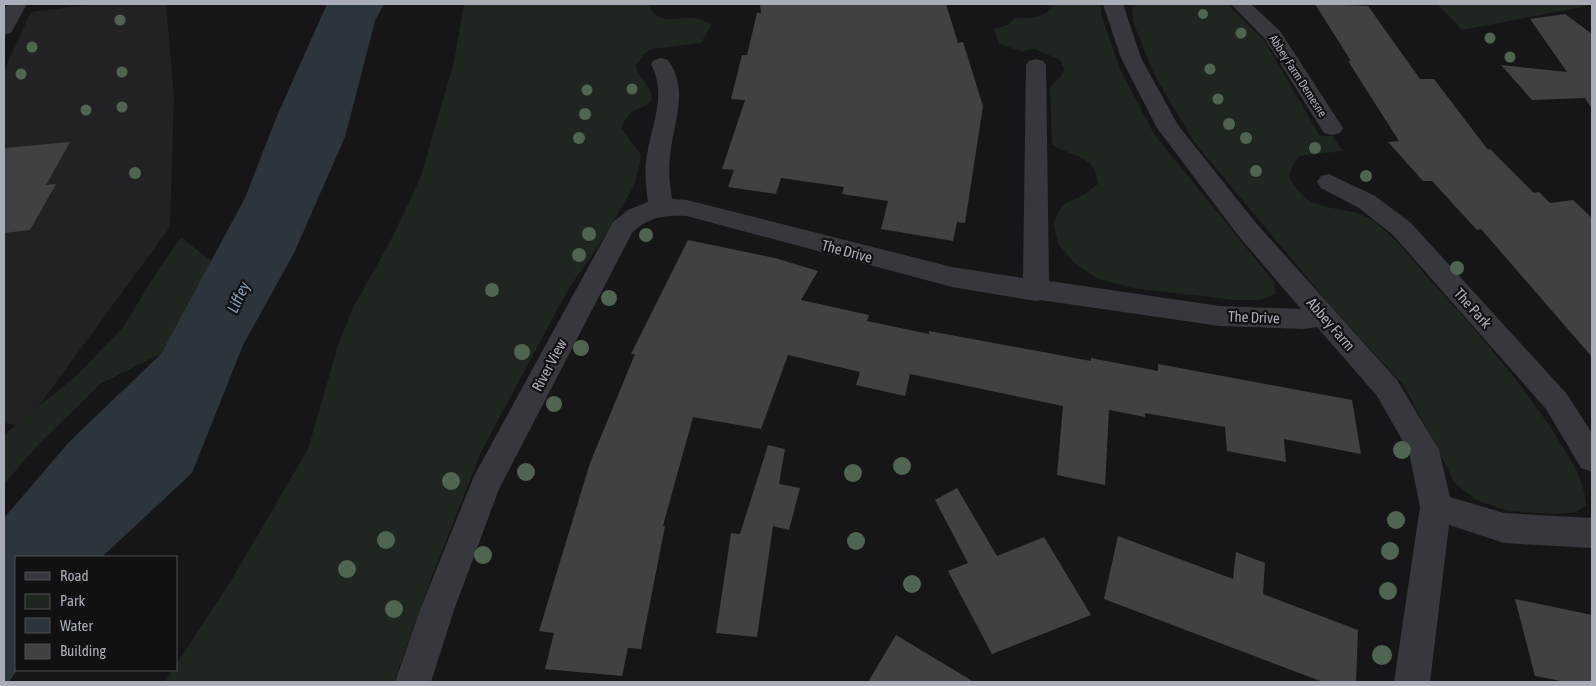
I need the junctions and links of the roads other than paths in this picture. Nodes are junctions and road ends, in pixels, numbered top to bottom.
1 (17, 4) edge
2 (1113, 4) edge
3 (1240, 4) edge
4 (4, 29) edge
5 (661, 64) dead end
6 (1036, 65) dead end
7 (1332, 128) dead end
8 (1329, 182) dead end
9 (660, 206) junction
10 (1036, 290) junction
11 (1324, 316) junction
12 (1592, 459) edge
13 (1436, 506) junction
14 (1592, 533) edge
15 (413, 682) edge
16 (1412, 682) edge

1 - 4 street
2 - 11 street, Abbey Farm
3 - 7 street, Abbey Farm Demesne
5 - 9 street
6 - 10 street
8 - 12 street, The Park
9 - 10 street, The Drive
9 - 15 street, River View
10 - 11 street, The Drive
11 - 13 street, Abbey Farm
13 - 14 street
13 - 16 street, Abbey Farm

